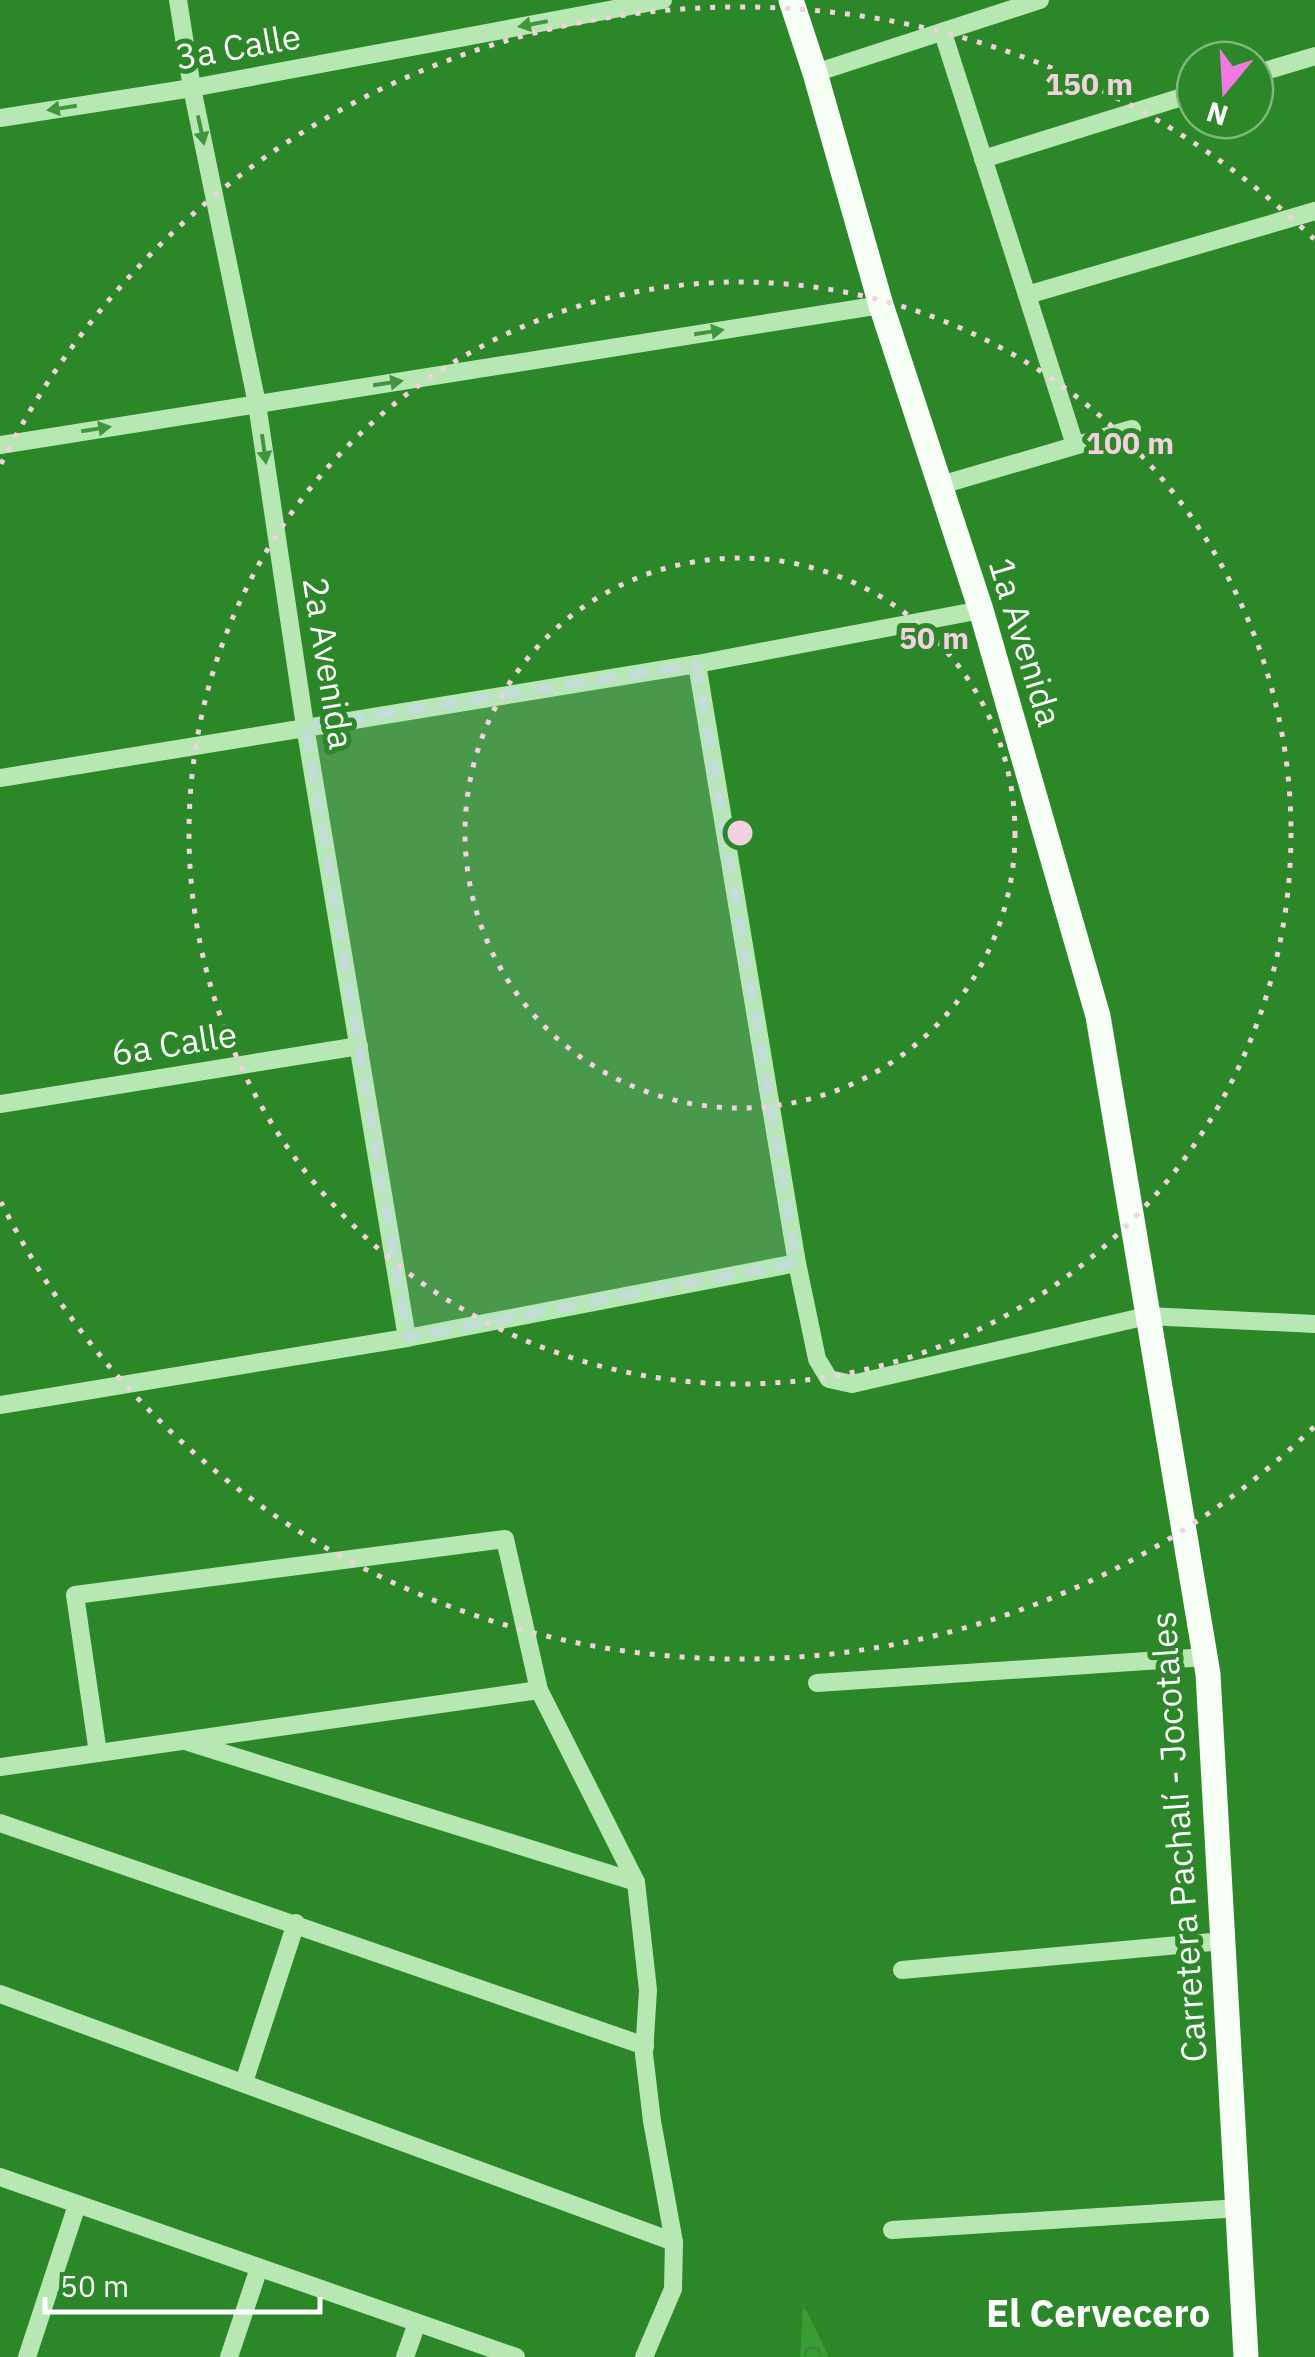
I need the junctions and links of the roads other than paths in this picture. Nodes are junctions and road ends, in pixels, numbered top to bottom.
1 (178, 0) edge
2 (663, 0) edge
3 (791, 0) edge
4 (1040, 0) edge
5 (943, 34) junction
6 (1315, 56) edge
7 (1275, 68) edge
8 (815, 73) junction
9 (192, 88) junction
10 (1175, 99) edge
11 (0, 118) edge
12 (983, 159) junction
13 (1315, 211) edge
14 (1027, 296) junction
15 (881, 305) junction
16 (258, 404) junction
17 (1132, 429) dead end
18 (0, 445) edge
19 (1075, 445) junction
20 (941, 484) junction
21 (981, 610) junction
22 (698, 664) junction
23 (305, 726) junction
24 (0, 778) edge
25 (359, 1046) junction
26 (0, 1104) edge
27 (797, 1262) junction
28 (1147, 1316) junction
29 (1315, 1324) edge
30 (407, 1338) junction
31 (0, 1404) edge
32 (1206, 1657) junction
33 (817, 1683) dead end
34 (539, 1690) junction
35 (179, 1739) junction
36 (98, 1753) junction
37 (0, 1766) edge
38 (0, 1823) edge
39 (636, 1882) junction
40 (296, 1923) junction
41 (1223, 1941) junction
42 (902, 1970) dead end
43 (0, 1994) edge
44 (644, 2046) junction
45 (244, 2082) junction
46 (0, 2177) edge
47 (77, 2204) junction
48 (1240, 2208) junction
49 (892, 2230) dead end
50 (674, 2242) junction
51 (259, 2268) junction
52 (417, 2323) junction
53 (27, 2357) edge
54 (229, 2357) edge
55 (405, 2357) edge
56 (516, 2357) edge
57 (644, 2357) edge
58 (1246, 2357) edge

1 - 9 street, 2a Avenida
2 -> 9 street, 3a Calle
3 - 8 main road, 1a Avenida
4 - 5 street
5 - 8 street
5 - 12 street
6 - 7 street
8 - 15 main road, 1a Avenida
9 -> 11 street, 3a Calle
9 -> 16 street, 2a Avenida
10 - 12 street
12 - 14 street
13 - 14 street
14 - 19 street
16 -> 15 street
15 - 20 main road, 1a Avenida
18 -> 16 street
16 -> 23 street, 2a Avenida
17 - 19 street
19 - 20 street
20 - 21 main road, 1a Avenida
21 - 22 street
21 - 28 main road, 1a Avenida
22 - 23 street
22 - 27 street
23 - 24 street
23 - 25 street, 2a Avenida
25 - 26 street, 6a Calle
25 - 30 street, 2a Avenida
27 - 28 street
27 - 30 street
28 - 29 street
28 - 32 main road, Carretera Pachalí - Jocotales
30 - 31 street
32 - 33 street
32 - 41 main road, Carretera Pachalí - Jocotales
34 - 35 street
34 - 36 street
34 - 39 street
35 - 36 street
35 - 39 street
36 - 37 street
38 - 40 street
39 - 44 street
40 - 44 street
40 - 45 street
41 - 42 street
41 - 48 main road, Carretera Pachalí - Jocotales
43 - 45 street
44 - 50 street
45 - 50 street
46 - 47 street
47 - 51 street
47 - 53 street
48 - 49 street
48 - 58 main road, Carretera Pachalí - Jocotales
50 - 57 street
51 - 52 street
51 - 54 street
52 - 55 street
52 - 56 street

